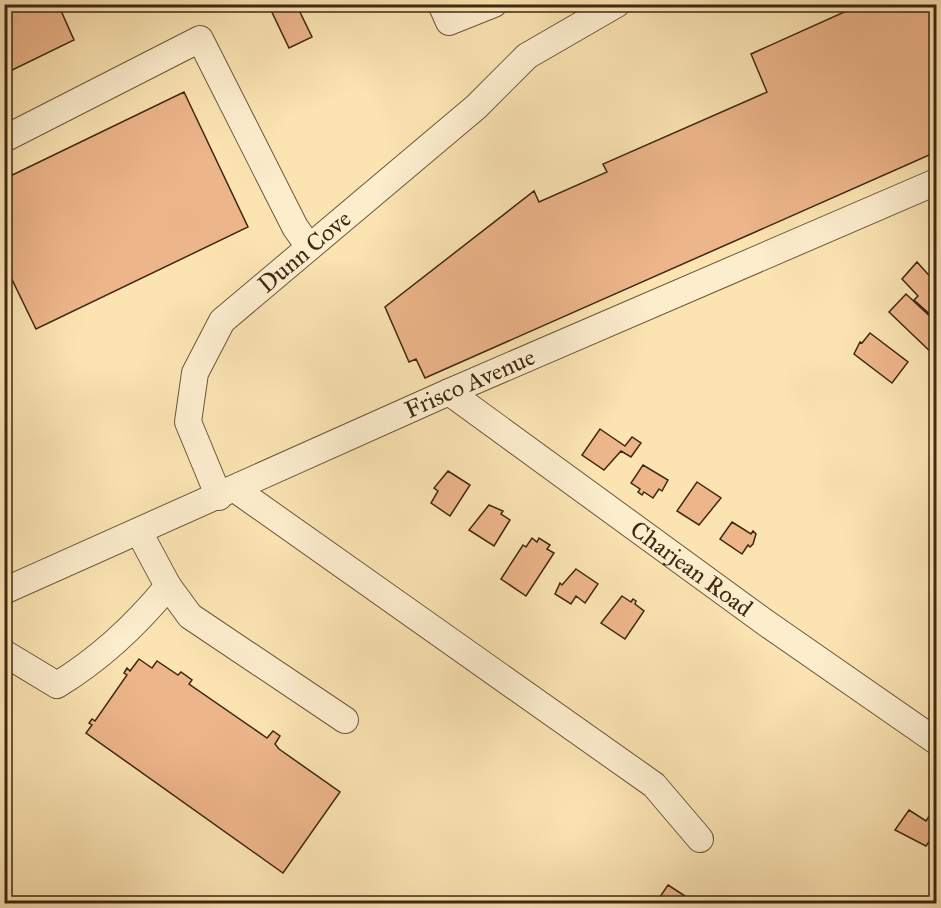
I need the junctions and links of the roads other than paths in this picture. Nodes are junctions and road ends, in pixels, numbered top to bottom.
1 (494, 4) edge
2 (617, 4) edge
3 (445, 13) edge
4 (4, 139) edge
5 (936, 182) edge
6 (309, 247) junction
7 (449, 392) junction
8 (227, 493) junction
9 (140, 532) junction
10 (168, 586) junction
11 (4, 591) edge
12 (4, 653) edge
13 (345, 720) dead end
14 (936, 741) edge
15 (700, 839) dead end

1 - 3 street
2 - 6 street, Dunn Cove
4 - 6 street
5 - 7 street, Frisco Avenue
6 - 8 street, Dunn Cove
7 - 8 street, Frisco Avenue
7 - 14 street, Charjean Road
8 - 9 street, Frisco Avenue
8 - 15 street
9 - 10 street
9 - 11 street, Frisco Avenue
10 - 12 street
10 - 13 street

